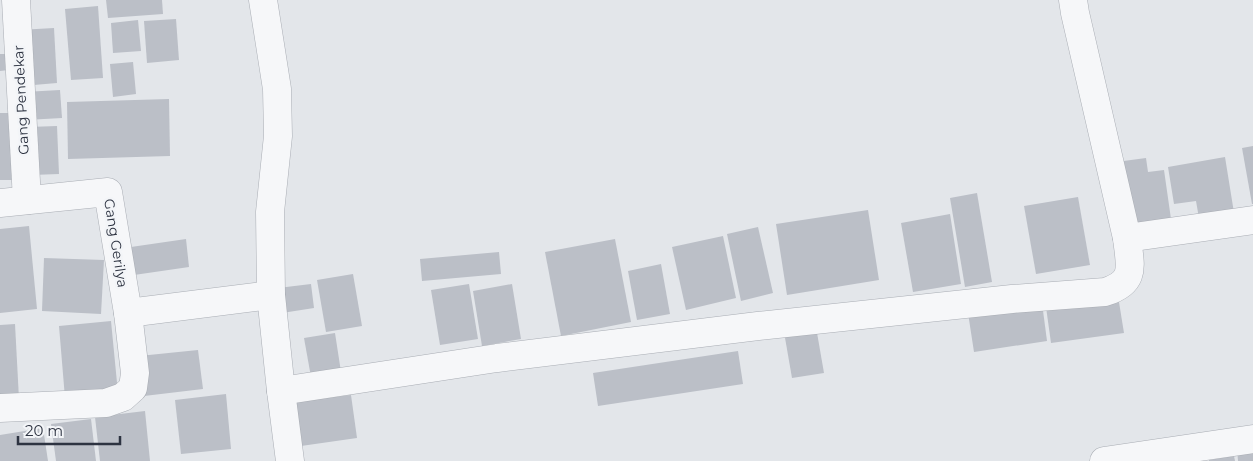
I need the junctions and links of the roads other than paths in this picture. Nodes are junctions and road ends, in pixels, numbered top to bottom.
1 (16, 0) edge
2 (263, 0) edge
3 (1073, 0) edge
4 (27, 200) junction
5 (0, 204) edge
6 (1253, 220) edge
7 (1127, 238) junction
8 (271, 295) junction
9 (128, 313) junction
10 (280, 391) junction
11 (0, 408) edge
12 (1253, 439) edge
13 (290, 461) edge
14 (1104, 461) edge

1 - 4 street, Gang Pendekar
2 - 8 street
3 - 7 street
4 - 5 street, Gang Gerilya
4 - 9 street, Gang Gerilya
6 - 7 street
7 - 10 street
8 - 9 street
8 - 10 street
9 - 11 street
10 - 13 street
12 - 14 street

